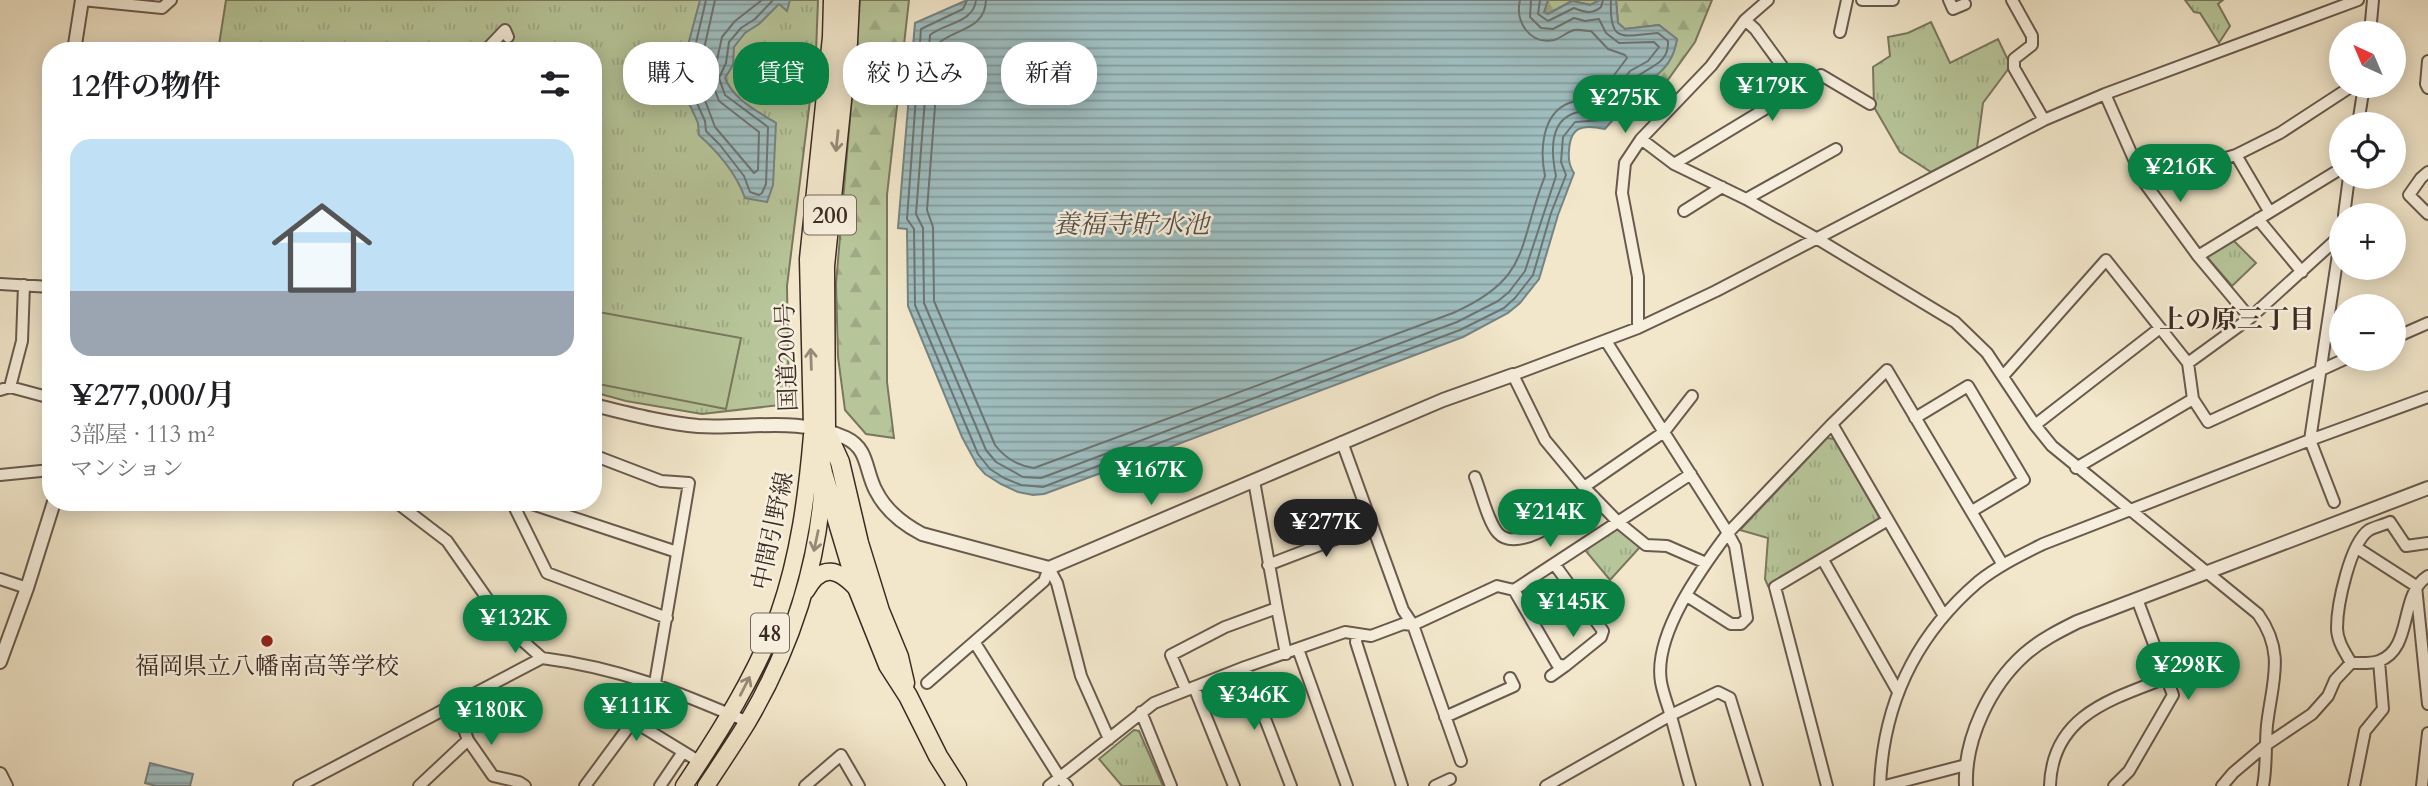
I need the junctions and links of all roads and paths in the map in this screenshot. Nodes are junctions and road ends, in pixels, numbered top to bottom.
1 (82, 0) edge
2 (171, 0) edge
3 (833, 0) edge
4 (850, 0) edge
5 (1768, 0) edge
6 (1847, 0) edge
7 (1862, 0) edge
8 (1893, 0) edge
9 (1949, 0) edge
10 (2012, 0) edge
11 (2358, 0) edge
12 (2373, 0) edge
13 (1965, 4) dead end
14 (1745, 20) junction
15 (2371, 21) edge
16 (1840, 32) dead end
17 (508, 37) dead end
18 (76, 42) edge
19 (494, 42) edge
20 (2428, 61) edge
21 (1798, 88) junction
22 (2428, 88) edge
23 (2105, 93) junction
24 (2334, 98) edge
25 (1870, 104) dead end
26 (2044, 120) junction
27 (1641, 139) junction
28 (1836, 149) dead end
29 (2236, 155) junction
30 (1674, 164) junction
31 (2428, 172) edge
32 (2329, 176) edge
33 (2144, 182) junction
34 (1722, 187) junction
35 (1746, 199) junction
36 (1684, 211) dead end
37 (2269, 211) junction
38 (2428, 214) edge
39 (2258, 219) junction
40 (1816, 239) junction
41 (2329, 244) edge
42 (2198, 256) junction
43 (2302, 272) junction
44 (2334, 280) edge
45 (0, 284) edge
46 (24, 285) junction
47 (42, 286) edge
48 (2250, 318) junction
49 (2428, 323) edge
50 (1638, 328) junction
51 (2160, 328) junction
52 (2406, 333) edge
53 (1606, 341) junction
54 (2188, 363) junction
55 (2329, 366) edge
56 (2320, 370) junction
57 (1513, 375) junction
58 (2004, 375) junction
59 (5, 388) edge
60 (42, 396) edge
61 (1692, 396) dead end
62 (2428, 397) edge
63 (2193, 399) junction
64 (602, 407) edge
65 (1915, 418) junction
66 (1832, 424) junction
67 (2035, 425) junction
68 (819, 429) junction
69 (1664, 432) junction
70 (2310, 440) junction
71 (1342, 442) junction
72 (602, 458) edge
73 (2076, 468) junction
74 (42, 471) edge
75 (823, 474) junction
76 (1691, 474) junction
77 (0, 475) edge
78 (1475, 477) dead end
79 (1254, 481) junction
80 (1584, 487) junction
81 (2428, 488) edge
82 (1594, 497) junction
83 (2334, 502) dead end
84 (2129, 509) junction
85 (51, 511) edge
86 (408, 511) edge
87 (516, 511) edge
88 (553, 511) edge
89 (1972, 511) junction
90 (1888, 520) junction
91 (1619, 523) junction
92 (1372, 525) junction
93 (1728, 533) junction
94 (2428, 543) edge
95 (2357, 548) junction
96 (677, 552) junction
97 (1823, 559) junction
98 (1706, 562) junction
99 (1268, 565) junction
100 (1555, 565) junction
101 (2003, 565) junction
102 (1049, 568) junction
103 (2207, 572) junction
104 (2428, 576) edge
105 (0, 579) edge
106 (2416, 586) junction
107 (27, 588) junction
108 (858, 590) junction
109 (1514, 590) junction
110 (1687, 596) junction
111 (802, 598) junction
112 (2137, 599) junction
113 (1277, 608) junction
114 (1944, 616) junction
115 (667, 618) junction
116 (1413, 625) junction
117 (1356, 634) junction
118 (975, 643) junction
119 (1298, 649) junction
120 (1286, 654) junction
121 (542, 658) junction
122 (2379, 661) junction
123 (0, 662) edge
124 (2351, 663) junction
125 (1565, 666) junction
126 (1245, 667) junction
127 (1551, 676) dead end
128 (2166, 678) junction
129 (655, 683) junction
130 (927, 683) dead end
131 (1514, 686) dead end
132 (1190, 689) junction
133 (1897, 691) junction
134 (908, 696) junction
135 (2428, 704) edge
136 (455, 705) junction
137 (1141, 712) junction
138 (730, 715) junction
139 (1671, 715) junction
140 (1445, 717) junction
141 (748, 722) junction
142 (2428, 733) edge
143 (1109, 739) junction
144 (468, 740) junction
145 (2266, 745) junction
146 (683, 752) junction
147 (1461, 761) dead end
148 (700, 762) junction
149 (1966, 765) junction
150 (0, 774) edge
151 (1450, 779) dead end
152 (1063, 782) edge
153 (520, 785) edge
154 (6, 786) edge
155 (299, 786) edge
156 (419, 786) edge
157 (584, 786) edge
158 (660, 786) edge
159 (684, 786) edge
160 (706, 786) edge
161 (805, 786) edge
162 (859, 786) edge
163 (957, 786) edge
164 (1049, 786) edge
165 (1171, 786) edge
166 (1234, 786) edge
167 (1291, 786) edge
168 (1347, 786) edge
169 (1402, 786) edge
170 (1435, 786) edge
171 (1546, 786) edge
172 (1690, 786) edge
173 (1757, 786) edge
174 (1827, 786) edge
175 (1882, 786) edge
176 (1966, 786) edge
177 (2050, 786) edge
178 (2114, 786) edge
179 (2222, 786) edge
180 (2263, 786) edge
181 (2354, 786) edge
182 (2422, 786) edge

1 - 2 street
1 - 18 street
68 -> 3 highway, 国道200号 / 200
4 -> 68 highway, 国道200号 / 200
5 - 14 street
6 - 16 street
7 - 8 street
9 - 13 street
10 - 26 street
11 - 23 street
12 - 15 street
14 - 21 street
14 - 27 street
17 - 19 street
20 - 22 street
21 - 25 street
21 - 30 street
23 - 26 street
23 - 33 street
24 - 29 street
26 - 40 street
27 - 30 street
27 - 50 street
28 - 35 street
29 - 33 street
29 - 37 street
30 - 34 street
31 - 38 street
32 - 37 street
33 - 42 street
34 - 35 street
34 - 36 street
35 - 40 street
37 - 39 street
39 - 42 street
39 - 43 street
40 - 50 street
40 - 58 street
41 - 43 street
42 - 48 street
43 - 48 street
44 - 56 street
45 - 46 street
46 - 47 street
46 - 59 street
48 - 54 street
49 - 52 street
50 - 53 street
51 - 54 street
51 - 58 street
51 - 67 street
53 - 57 street
53 - 69 street
54 - 63 street
55 - 56 street
56 - 63 street
56 - 70 street
57 - 71 street
57 - 80 street
58 - 67 street
59 - 60 street
61 - 69 street
62 - 70 street
63 - 73 street
64 - 68 street
65 - 66 street
65 - 89 street
65 - 89 street
66 - 90 street
66 - 93 street
67 - 73 street
68 - 75 highway, 国道200号 / 200
68 - 102 street
68 - 134 highway, 国道200号 / 200
138 -> 68 main road, 中間引野線 / 48
69 - 76 street
69 - 80 street
70 - 83 street
70 - 84 street
71 - 79 street
71 - 92 street
72 - 96 street
73 - 84 street
74 - 77 street
75 - 108 highway, 国道200号 / 200
75 -> 111 main road, 中間引野線 / 48
76 - 91 street
76 - 93 street
78 - 82 street
79 - 99 street
79 - 102 street
80 - 82 street
81 - 103 street
82 - 91 street
84 - 101 street
84 - 103 street
85 - 107 street
86 - 121 street
87 - 115 street
88 - 96 street
89 - 101 street
90 - 97 street
90 - 114 street
91 - 98 street
91 - 100 street
92 - 99 street
92 - 116 street
93 - 98 street
93 - 110 street
94 - 95 street
95 - 106 street
95 - 124 street
96 - 115 street
97 - 133 street
97 - 174 street
98 - 110 street
99 - 113 street
100 - 109 street
100 - 125 street
101 - 114 street
102 - 118 street
102 - 143 street
103 - 112 street
103 - 145 street
104 - 106 street
105 - 107 street
106 - 122 street
106 - 135 street
107 - 123 street
108 - 111 main road
108 - 134 highway, 国道200号 / 200
109 - 116 street
109 - 125 street
110 - 139 street
111 - 141 main road, 中間引野線 / 48
112 - 128 street
112 - 149 street
113 - 120 street
113 - 132 street
114 - 133 street
115 - 129 street
116 - 117 street
116 - 140 street
117 - 119 street
117 - 169 street
118 - 130 street
118 - 152 street
119 - 120 street
119 - 168 street
120 - 126 street
121 - 129 street
121 - 136 street
122 - 124 street
122 - 181 street
124 - 145 street
125 - 127 street
126 - 132 street
126 - 167 street
128 - 177 street
128 - 178 street
129 - 138 street
131 - 140 street
132 - 137 street
132 - 166 street
133 - 175 street
134 - 163 highway, 国道200号 / 200
136 - 144 street
136 - 155 street
137 - 143 street
137 - 165 street
138 - 141 street
138 - 148 main road, 中間引野線 / 48
139 - 171 street
139 - 172 street
139 - 173 street
140 - 147 street
141 - 160 main road, 中間引野線 / 48
142 - 182 street
143 - 152 street
144 - 153 street
144 - 156 street
145 - 179 street
145 - 180 street
146 - 148 street
146 - 157 street
146 - 158 street
148 - 159 main road, 中間引野線 / 48
149 - 175 street
149 - 176 street
150 - 154 street
151 - 170 street
152 - 164 street
161 - 162 street

